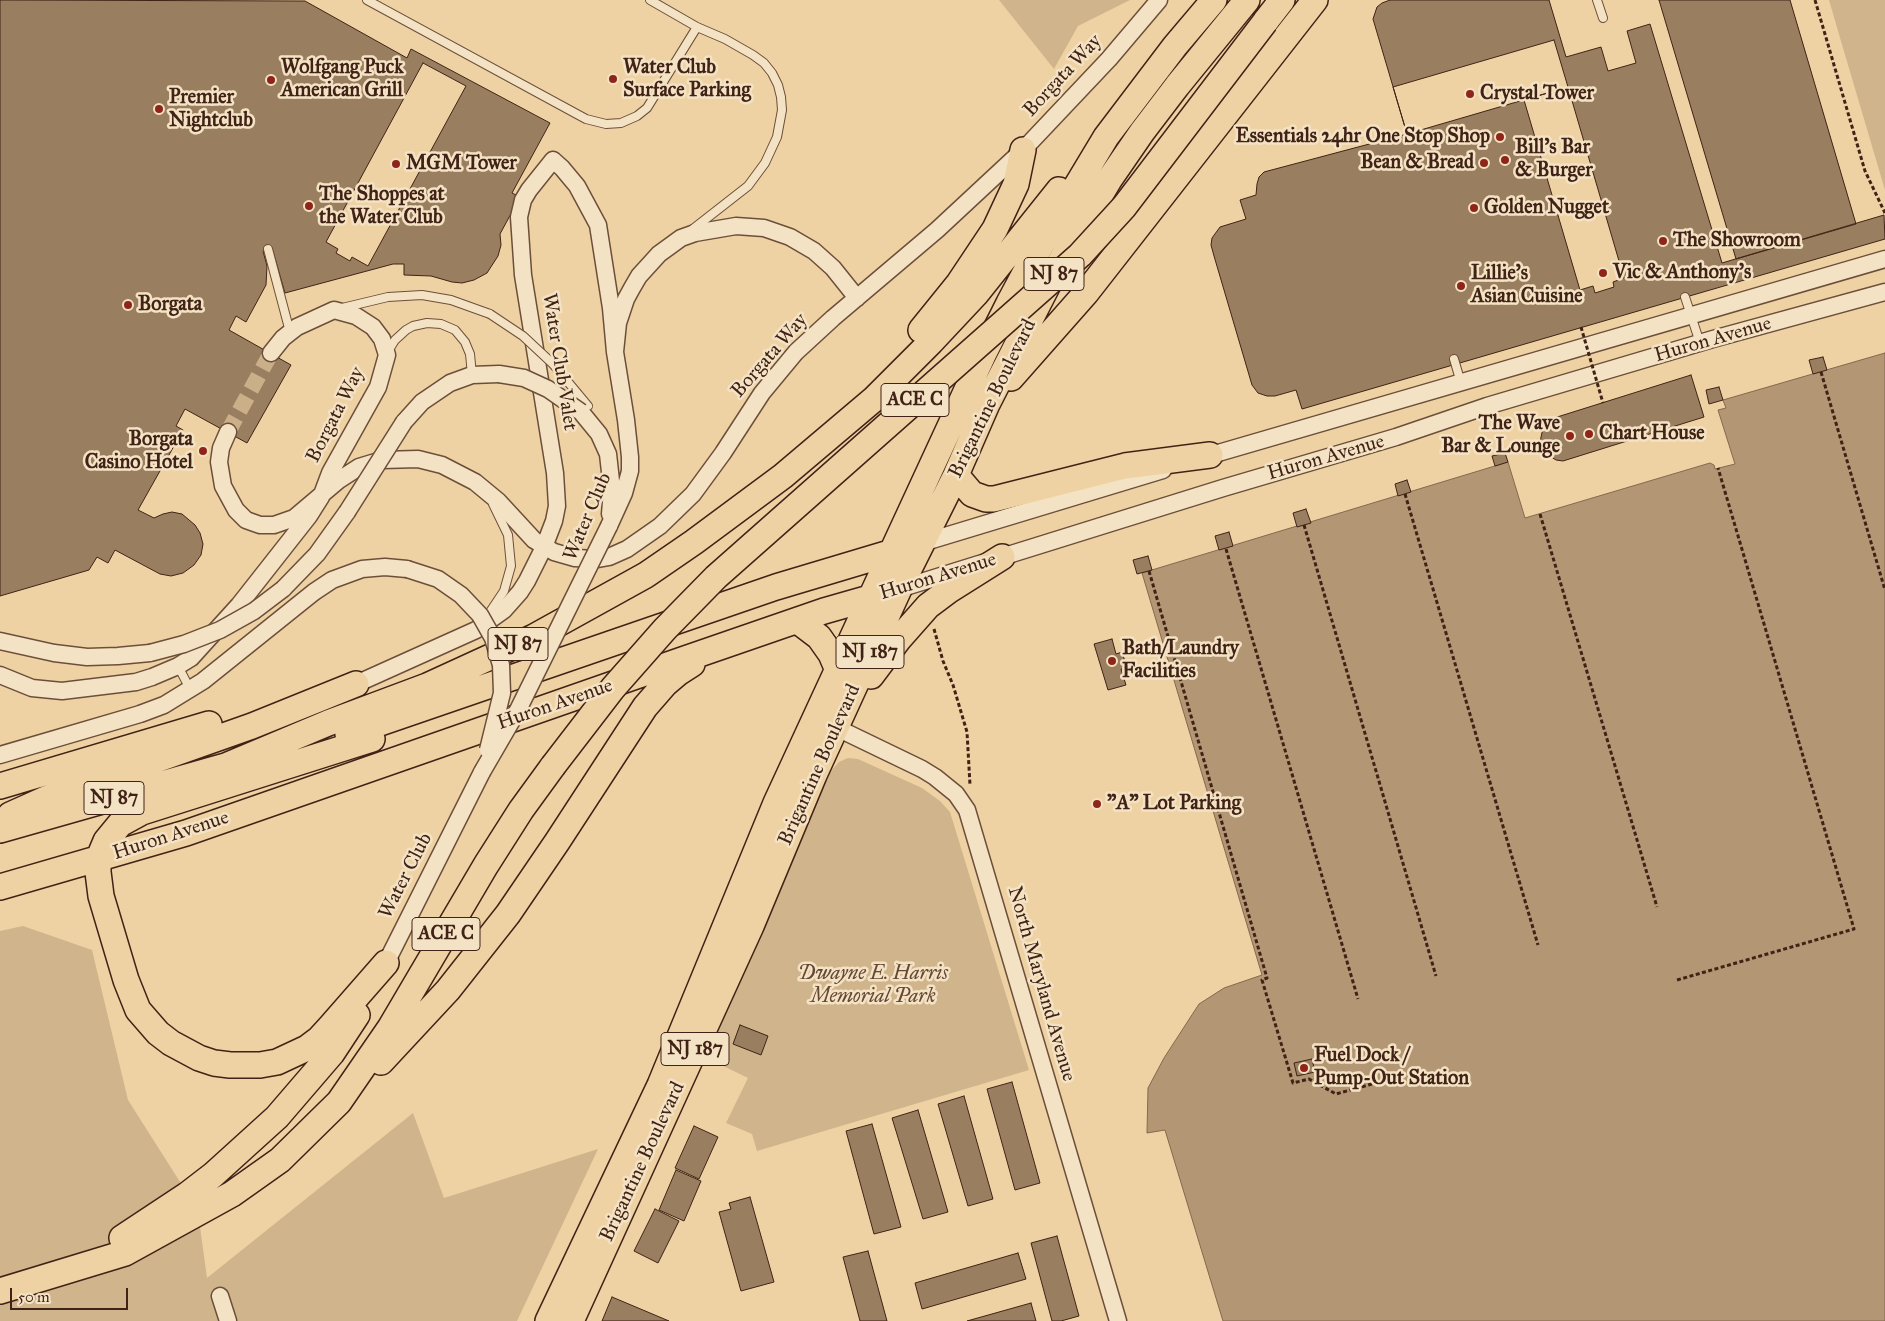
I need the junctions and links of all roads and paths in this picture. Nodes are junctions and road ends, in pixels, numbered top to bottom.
1 (367, 0) edge
2 (650, 0) edge
3 (1159, 0) edge
4 (1214, 0) edge
5 (1247, 0) edge
6 (1282, 0) edge
7 (1315, 0) edge
8 (1597, 0) edge
9 (1816, 0) edge
10 (1603, 18) dead end
11 (697, 27) junction
12 (1106, 137) junction
13 (1023, 150) junction
14 (1885, 213) edge
15 (681, 238) junction
16 (268, 249) dead end
17 (1885, 259) edge
18 (1885, 292) edge
19 (1685, 297) dead end
20 (857, 298) junction
21 (334, 310) junction
22 (1692, 316) junction
23 (1582, 328) dead end
24 (290, 332) junction
25 (1700, 343) junction
26 (615, 352) junction
27 (271, 353) tunnel mouth
28 (386, 355) junction
29 (1454, 360) dead end
30 (1821, 372) dead end
31 (472, 375) junction
32 (1461, 383) junction
33 (1603, 402) dead end
34 (987, 404) junction
35 (584, 409) junction
36 (228, 432) tunnel mouth
37 (829, 439) junction
38 (1210, 455) junction
39 (1718, 468) dead end
40 (956, 475) junction
41 (486, 491) junction
42 (1404, 494) dead end
43 (321, 497) junction
44 (1540, 514) dead end
45 (1304, 525) dead end
46 (609, 526) junction
47 (922, 543) junction
48 (544, 547) junction
49 (1226, 548) dead end
50 (892, 552) junction
51 (1002, 557) junction
52 (1149, 571) dead end
53 (899, 589) junction
54 (1885, 590) edge
55 (870, 598) junction
56 (798, 621) junction
57 (933, 626) dead end
58 (476, 630) junction
59 (0, 641) edge
60 (716, 650) junction
61 (178, 666) junction
62 (837, 668) junction
63 (0, 675) edge
64 (356, 684) junction
65 (191, 690) junction
66 (459, 696) junction
67 (838, 722) junction
68 (0, 755) edge
69 (228, 764) junction
70 (482, 772) junction
71 (969, 783) dead end
72 (0, 786) edge
73 (0, 820) edge
74 (0, 830) edge
75 (98, 860) junction
76 (0, 886) edge
77 (1657, 907) dead end
78 (728, 916) junction
79 (751, 926) junction
80 (1538, 945) dead end
81 (386, 963) junction
82 (1436, 976) dead end
83 (1677, 980) dead end
84 (1358, 999) dead end
85 (1404, 1075) dead end
86 (340, 1102) junction
87 (37, 1280) junction
88 (0, 1291) edge
89 (220, 1296) dead end
90 (228, 1321) edge
91 (548, 1321) edge
92 (570, 1321) edge
93 (1118, 1321) edge

1 - 11 lane
2 - 11 lane
3 - 13 street, Borgata Way
4 - 12 main road, Brigantine Boulevard / NJ 87
5 - 34 main road, Brigantine Boulevard / NJ 87
6 - 86 main road, ACE C, bridge
7 - 34 main road
8 - 10 lane
9 - 14 path
11 - 15 lane
12 - 37 main road, NJ 87
12 - 50 main road, Brigantine Boulevard / NJ 187
13 - 20 street, Borgata Way
13 - 37 main road
15 - 20 street, Water Club
15 - 26 street, Water Club
16 - 24 lane
17 - 22 street, Huron Avenue
18 - 25 street, Huron Avenue
19 - 22 lane
20 - 48 street, Borgata Way
21 - 24 street
21 - 28 street, Borgata Way
21 - 35 lane, bridge
22 - 25 lane
22 - 32 street, Huron Avenue
23 - 33 path, bridge
24 - 27 street
25 - 51 street, Huron Avenue
26 - 46 street, Water Club
26 - 48 street, Water Club Valet
28 - 31 lane
28 - 43 street, Borgata Way
29 - 32 lane
30 - 54 path
31 - 35 street, bridge
31 - 59 street, bridge
32 - 38 street, Huron Avenue
34 - 40 main road, Brigantine Boulevard / NJ 87
35 - 46 street
36 - 43 street, Borgata Way
37 - 69 main road, NJ 87
38 - 40 main road
38 - 47 street, Huron Avenue
39 - 83 path
40 - 47 main road, Brigantine Boulevard / NJ 87
41 - 43 street, Borgata Way
41 - 48 street, Borgata Way
41 - 58 lane
42 - 80 path
43 - 61 street, Borgata Way
44 - 77 path
45 - 82 path
46 - 70 street, Water Club, bridge
47 - 50 main road, Huron Avenue
47 - 53 main road, Brigantine Boulevard / NJ 87
48 - 58 street, Water Club Valet
49 - 84 path
50 - 55 main road, Brigantine Boulevard / NJ 187
50 - 66 main road, Huron Avenue
51 - 53 street, Huron Avenue
51 - 67 main road
52 - 85 path
53 - 55 main road, Huron Avenue
53 - 67 main road, Brigantine Boulevard / NJ 187
55 - 56 main road, Huron Avenue
55 - 62 main road, Brigantine Boulevard / NJ 187
56 - 60 main road, Huron Avenue
56 - 62 main road
57 - 71 path
58 - 64 street, Water Club Valet
60 - 75 main road, Huron Avenue
60 - 86 main road
61 - 63 street, Borgata Way
61 - 65 lane
62 - 78 main road, Brigantine Boulevard / NJ 187
64 - 72 main road
64 - 73 main road
65 - 68 street
65 - 70 street, bridge
66 - 69 main road, Huron Avenue
66 - 75 main road
67 - 79 main road, Brigantine Boulevard / NJ 187
67 - 93 street, North Maryland Avenue
69 - 74 main road, Huron Avenue / NJ 87
70 - 81 street, Water Club
75 - 76 main road, Huron Avenue
75 - 81 main road
78 - 79 main road
78 - 91 main road, Brigantine Boulevard / NJ 187
79 - 92 main road, Brigantine Boulevard / NJ 187
81 - 87 main road
86 - 87 main road, ACE C
87 - 88 main road, ACE C
89 - 90 street

